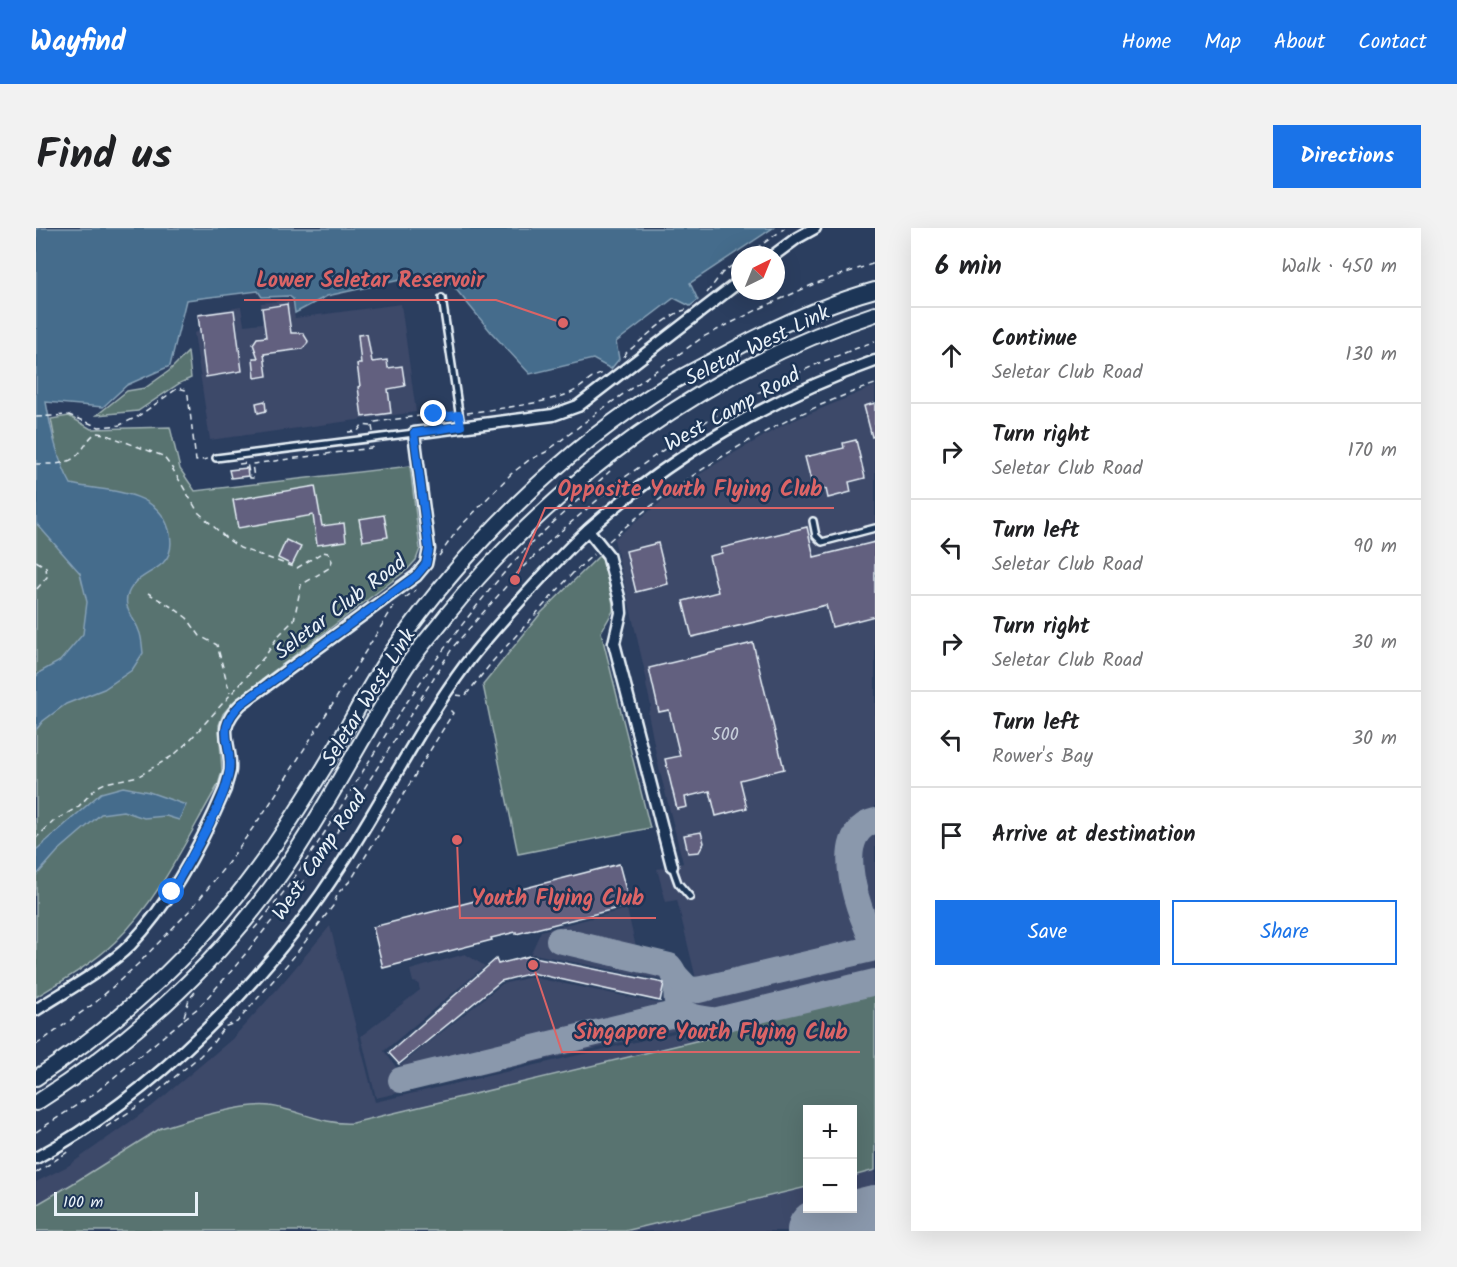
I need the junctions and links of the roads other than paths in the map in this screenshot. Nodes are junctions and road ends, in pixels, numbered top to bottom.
1 (815, 228) edge
2 (785, 247) edge
3 (731, 288) edge
4 (875, 290) edge
5 (442, 298) dead end
6 (875, 314) edge
7 (875, 361) edge
8 (461, 426) junction
9 (414, 433) junction
10 (216, 458) road end
11 (813, 521) dead end
12 (875, 528) edge
13 (588, 530) junction
14 (370, 728) junction
15 (319, 776) junction
16 (672, 866) joint
17 (690, 897) dead end
18 (36, 1010) edge
19 (36, 1078) edge
20 (36, 1103) edge
21 (36, 1158) edge

1 - 2 street
3 - 8 street
4 - 15 main road, Seletar West Link
5 - 8 lane
6 - 14 main road, Seletar West Link
7 - 13 street, West Camp Road
8 - 9 street
9 - 10 lane
9 - 18 street, Seletar Club Road
11 - 12 lane
13 - 16 street
13 - 21 street, West Camp Road
14 - 15 main road
14 - 20 main road, Seletar West Link
15 - 19 main road, Seletar West Link
16 - 17 lane

